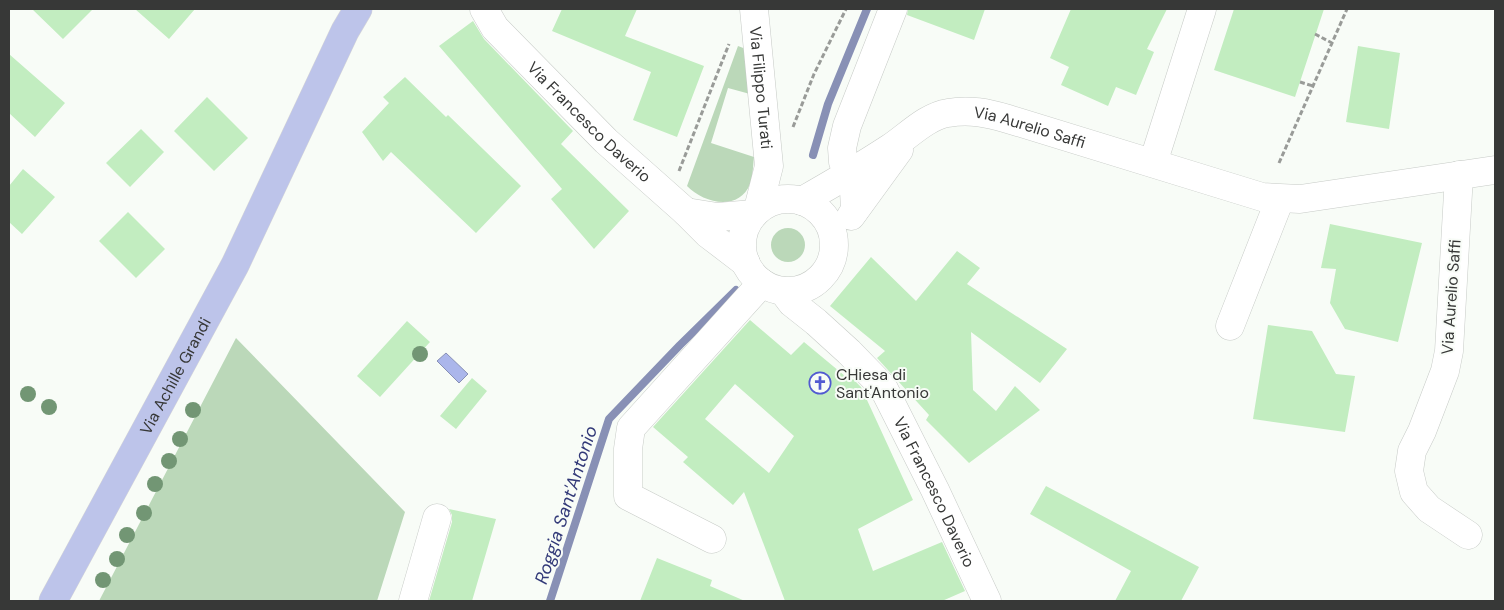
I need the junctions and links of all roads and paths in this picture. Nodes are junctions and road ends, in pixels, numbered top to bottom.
1 (358, 9) edge
2 (378, 9) edge
3 (754, 9) edge
4 (846, 9) edge
5 (893, 9) edge
6 (1202, 9) edge
7 (1347, 9) edge
8 (491, 15) edge
9 (1316, 34) dead end
10 (732, 36) dead end
11 (1332, 43) junction
12 (1300, 82) dead end
13 (1313, 86) junction
14 (792, 130) dead end
15 (911, 134) junction
16 (291, 148) junction
17 (1153, 163) junction
18 (1279, 163) dead end
19 (769, 166) junction
20 (1495, 170) edge
21 (849, 175) junction
22 (1459, 176) junction
23 (1280, 199) junction
24 (796, 200) junction
25 (677, 205) junction
26 (855, 210) junction
27 (756, 211) junction
28 (834, 240) junction
29 (763, 279) junction
30 (812, 284) junction
31 (816, 322) junction
32 (1230, 326) dead end
33 (437, 518) dead end
34 (1468, 535) dead end
35 (712, 540) dead end
36 (53, 601) edge
37 (413, 601) edge
38 (987, 601) edge

1 - 16 main road, Via Achille Grandi
2 - 16 main road, Via Achille Grandi
3 - 19 street, Via Filippo Turati
4 - 14 path
5 - 21 street
6 - 17 street
7 - 11 path
8 - 25 street, Via Francesco Daverio
9 - 11 path
10 - 25 path
11 - 13 path
12 - 13 path
13 - 18 path
15 - 17 street, Via Aurelio Saffi
15 - 21 street, Via Aurelio Saffi
15 - 26 street, Via Aurelio Saffi
16 - 36 main road, Via Achille Grandi
17 - 23 street, Via Aurelio Saffi
19 - 24 street, Via Filippo Turati
19 - 27 street, Via Filippo Turati
20 - 22 street, Via Aurelio Saffi
21 - 24 street, Via Aurelio Saffi
21 - 26 street
22 - 23 street, Via Aurelio Saffi
22 - 34 street, Via Aurelio Saffi
23 - 32 street
24 - 27 street
24 - 28 street
25 - 27 street
25 - 29 street, Via Francesco Daverio
26 - 28 street, Via Aurelio Saffi
27 - 29 street
28 - 30 street
29 - 30 street
29 - 31 street, Via Francesco Daverio
29 - 35 street
30 - 31 street
31 - 38 street, Via Francesco Daverio
33 - 37 street

